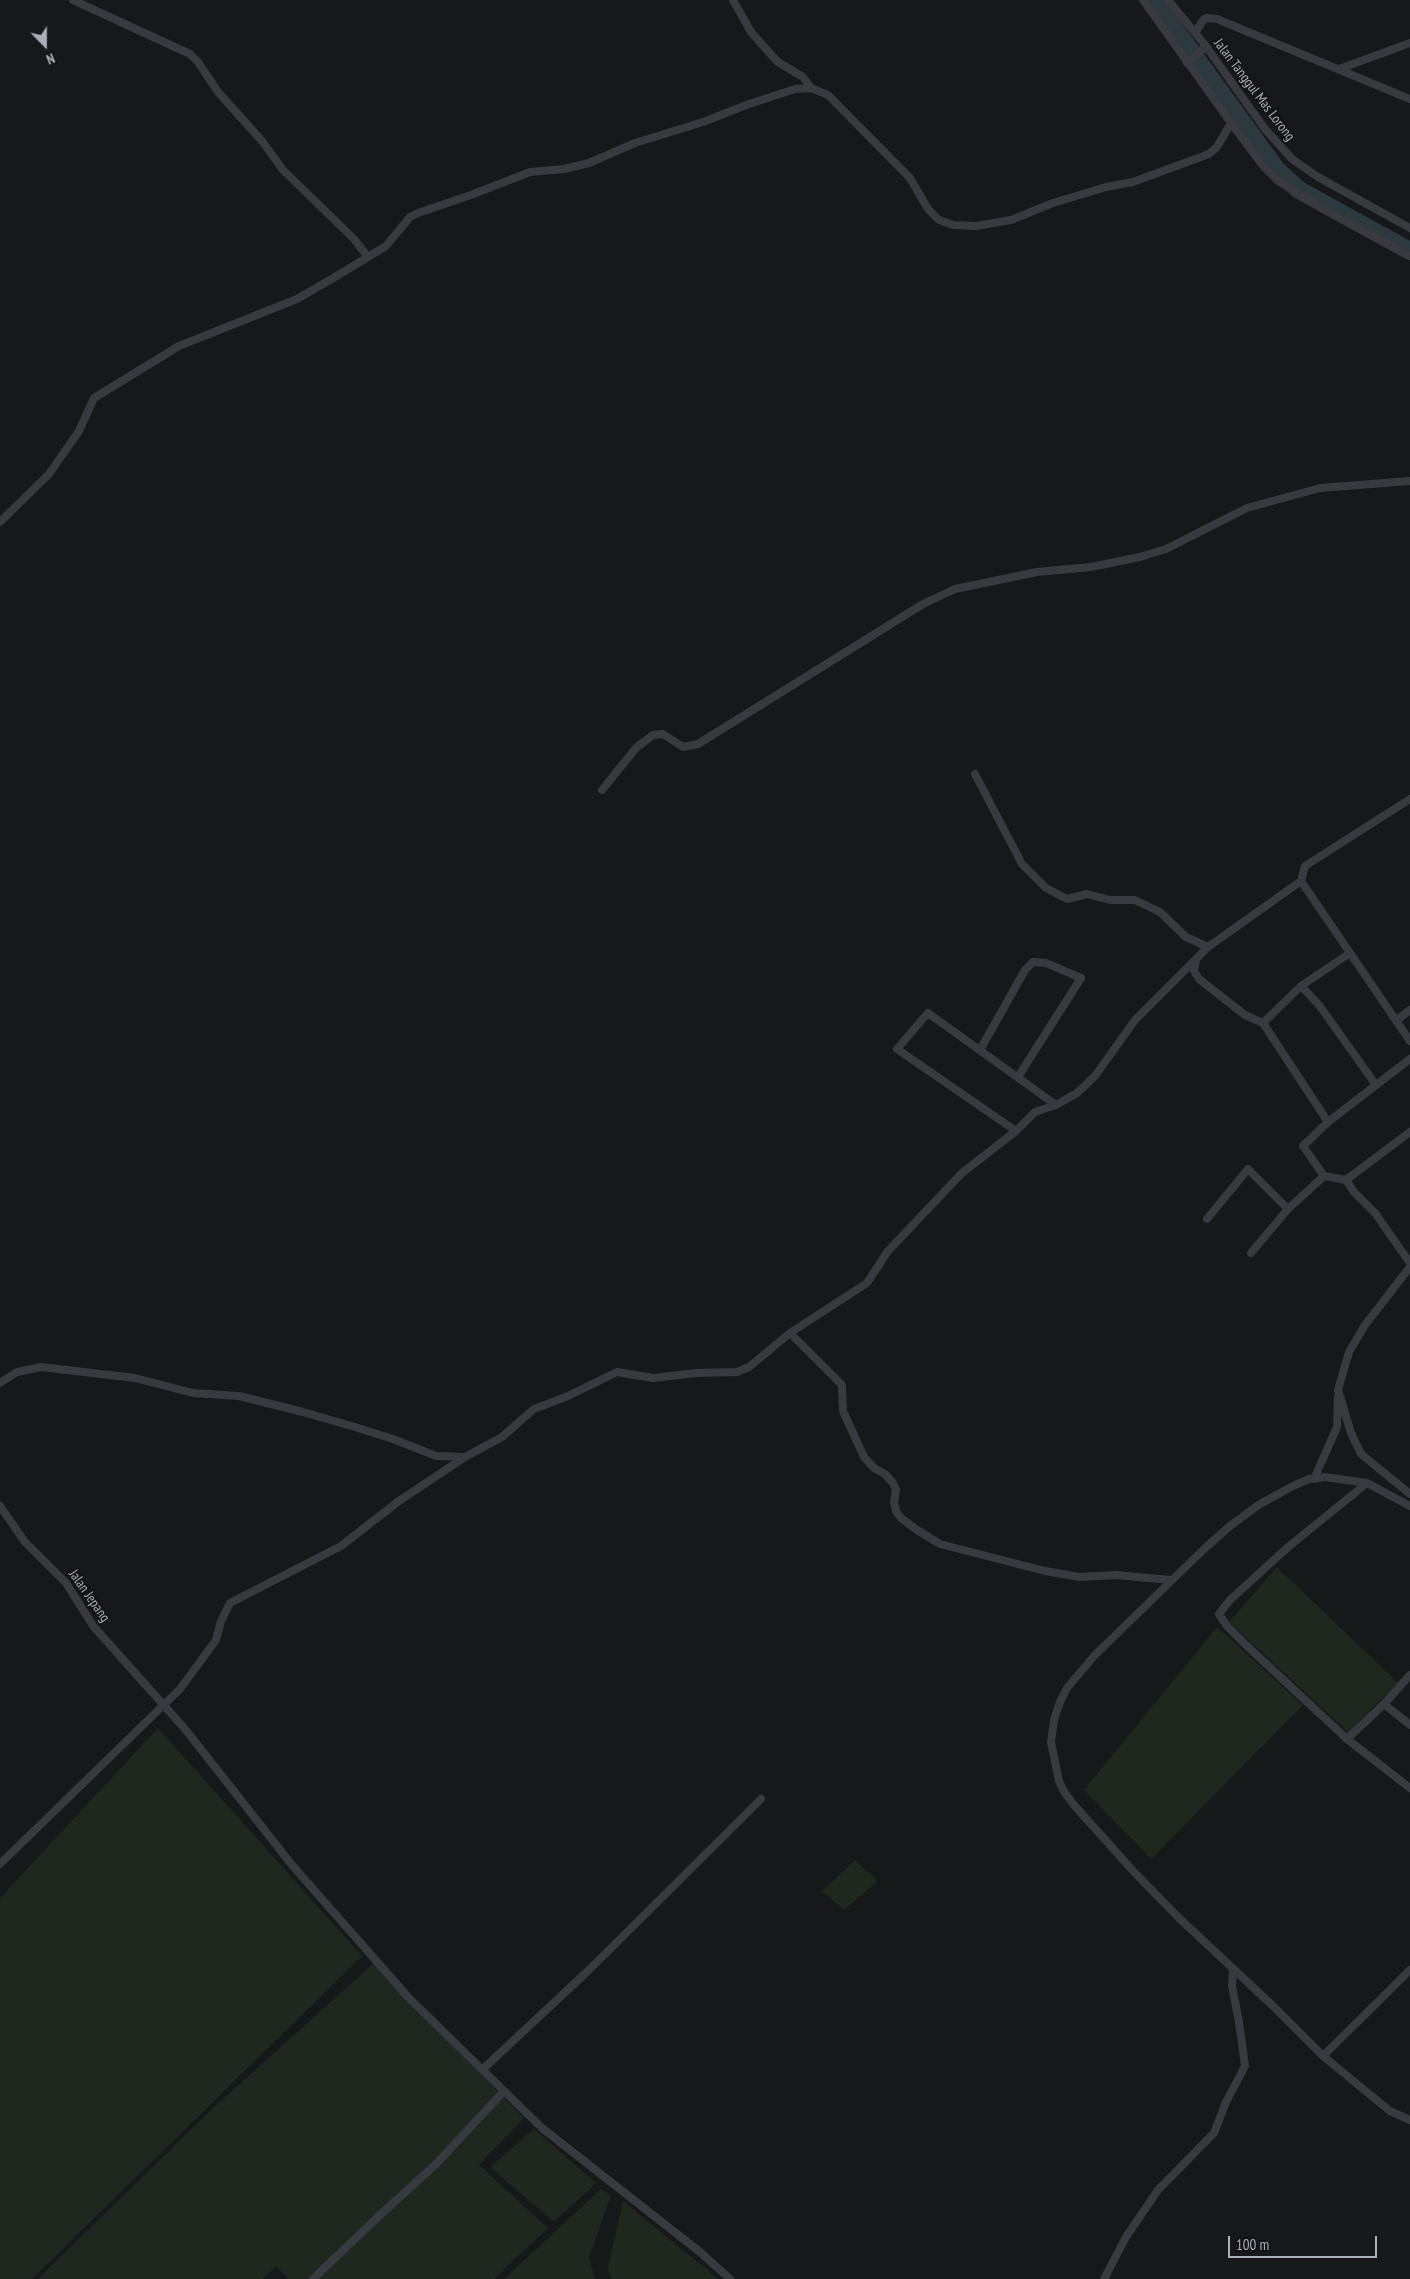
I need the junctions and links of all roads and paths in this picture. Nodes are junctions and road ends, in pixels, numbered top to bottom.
1 (74, 0) edge
2 (733, 0) edge
3 (1143, 0) edge
4 (1168, 0) edge
5 (1195, 33) junction
6 (1410, 43) edge
7 (1203, 48) junction
8 (1188, 62) junction
9 (1339, 69) junction
10 (811, 88) junction
11 (1410, 99) edge
12 (1231, 124) junction
13 (1410, 228) edge
14 (1410, 256) edge
15 (368, 257) junction
16 (1410, 481) edge
17 (0, 522) edge
18 (975, 774) dead end
19 (602, 790) dead end
20 (1410, 799) edge
21 (1301, 881) junction
22 (1208, 946) junction
23 (1350, 953) junction
24 (1196, 960) junction
25 (1301, 986) junction
26 (1410, 1010) edge
27 (1397, 1020) junction
28 (1263, 1023) junction
29 (1410, 1041) edge
30 (980, 1050) junction
31 (1410, 1060) edge
32 (1018, 1077) junction
33 (1376, 1085) junction
34 (1056, 1105) junction
35 (1328, 1122) junction
36 (1016, 1131) junction
37 (1410, 1132) edge
38 (1324, 1176) junction
39 (1346, 1180) junction
40 (1288, 1208) junction
41 (1207, 1219) dead end
42 (1251, 1253) dead end
43 (1410, 1263) edge
44 (1410, 1267) edge
45 (790, 1333) junction
46 (0, 1382) edge
47 (1338, 1390) junction
48 (465, 1457) junction
49 (1314, 1478) junction
50 (1367, 1483) junction
51 (1410, 1494) edge
52 (0, 1506) edge
53 (1410, 1506) edge
54 (1171, 1580) junction
55 (1410, 1675) edge
56 (163, 1702) junction
57 (1384, 1704) junction
58 (1410, 1725) edge
59 (1347, 1738) junction
60 (1410, 1788) edge
61 (760, 1799) dead end
62 (0, 1864) edge
63 (1233, 1969) junction
64 (1410, 1970) edge
65 (1323, 2056) junction
66 (483, 2069) junction
67 (504, 2091) junction
68 (1410, 2120) edge
69 (313, 2279) edge
70 (730, 2279) edge
71 (1104, 2279) edge

1 - 15 street
2 - 10 street
3 - 8 street
4 - 5 street, Jalan Tanggul Mas Lorong
5 - 7 street, Jalan Tanggul Mas Lorong
5 - 9 street
6 - 9 street
7 - 8 street
7 - 13 street, Jalan Tanggul Mas Lorong
8 - 12 street
9 - 11 street
10 - 12 street
10 - 15 street
12 - 14 street
15 - 17 street
16 - 19 street
18 - 22 street
20 - 21 street
21 - 22 street
21 - 23 street
22 - 24 street
23 - 25 street
23 - 27 street
24 - 28 street
24 - 34 street
25 - 28 street
25 - 33 street
26 - 27 street
27 - 29 street
28 - 35 street
30 - 32 street
30 - 32 street
30 - 36 street
31 - 33 street
32 - 34 street
33 - 35 street
34 - 36 street
35 - 38 street
36 - 45 street
37 - 39 street
38 - 39 street
38 - 40 street
39 - 43 street
40 - 41 street
40 - 42 street
44 - 47 street
45 - 48 street
45 - 54 street
46 - 48 street
47 - 49 street
47 - 51 street
48 - 56 street
49 - 50 street
49 - 54 street
50 - 53 street
50 - 59 street
52 - 56 street, Jalan Jepang
54 - 63 street
55 - 57 street
56 - 62 street
56 - 66 street, Jalan Jepang
57 - 58 street
57 - 59 street
59 - 60 street
61 - 66 street
63 - 65 street
63 - 71 street
64 - 65 street
65 - 68 street
66 - 67 street, Jalan Jepang
67 - 69 street
67 - 70 street, Jalan Jepang

